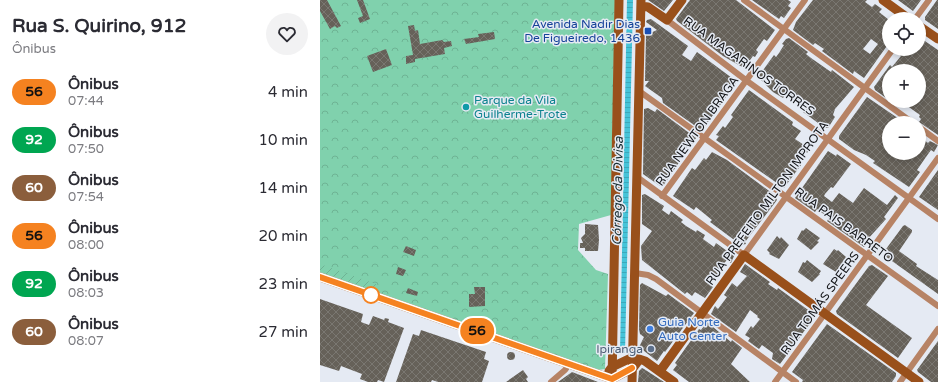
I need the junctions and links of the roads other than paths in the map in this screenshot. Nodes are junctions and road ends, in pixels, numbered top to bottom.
1 (619, 0) edge
2 (682, 0) edge
3 (744, 0) edge
4 (805, 0) edge
5 (883, 0) edge
6 (929, 0) edge
7 (641, 3) edge
8 (899, 12) edge
9 (920, 12) edge
10 (667, 20) junction
11 (784, 29) junction
12 (926, 31) edge
13 (938, 39) edge
14 (888, 56) edge
15 (747, 81) junction
16 (865, 88) junction
17 (639, 91) junction
18 (903, 116) edge
19 (926, 132) edge
20 (828, 138) junction
21 (705, 139) junction
22 (938, 141) edge
23 (938, 158) edge
24 (637, 177) junction
25 (662, 196) junction
26 (786, 197) junction
27 (909, 198) junction
28 (938, 219) edge
29 (744, 255) junction
30 (867, 256) junction
31 (635, 273) junction
32 (320, 277) edge
33 (938, 306) edge
34 (702, 313) junction
35 (825, 314) junction
36 (938, 329) edge
37 (636, 359) junction
38 (570, 363) junction
39 (612, 367) junction
40 (632, 368) junction
41 (660, 371) junction
42 (783, 372) junction
43 (907, 373) junction
44 (610, 379) edge
45 (550, 382) edge
46 (632, 382) edge
47 (674, 382) edge
48 (776, 382) edge
49 (796, 382) edge
50 (900, 382) edge
51 (919, 382) edge

1 - 39 main road
2 - 10 main road
3 - 11 street
4 - 11 street, RUA NEWTON BRAGA
5 - 8 main road
6 - 9 street
7 - 10 main road, RUA MAGARINOS TORRES
7 - 17 main road
10 - 15 street, RUA MAGARINOS TORRES
11 - 15 street, RUA NEWTON BRAGA
11 - 16 street
12 - 13 main road
14 - 16 street, RUA PREFEITO MILTON IMPROTA
15 - 20 street, RUA MAGARINOS TORRES
15 - 21 street, RUA NEWTON BRAGA
16 - 18 street
16 - 20 street, RUA PREFEITO MILTON IMPROTA
17 - 21 street, RUA PAIS BARRETO
17 - 24 main road
19 - 22 street
20 - 26 street, RUA PREFEITO MILTON IMPROTA
20 - 27 street, RUA MAGARINOS TORRES
21 - 25 street, RUA NEWTON BRAGA
21 - 26 street, RUA PAIS BARRETO
23 - 27 street, RUA TOMÁS SPEERS
24 - 25 street
24 - 31 main road
25 - 29 street
26 - 29 street, RUA PREFEITO MILTON IMPROTA
26 - 30 street, RUA PAIS BARRETO
27 - 28 street, RUA MAGARINOS TORRES
27 - 30 street, RUA TOMÁS SPEERS
29 - 34 main road, RUA PREFEITO MILTON IMPROTA
29 - 35 main road
30 - 33 street, RUA PAIS BARRETO
30 - 35 street, RUA TOMÁS SPEERS
31 - 34 street
31 - 37 main road
32 - 38 main road
34 - 41 main road, RUA PREFEITO MILTON IMPROTA
34 - 42 street
35 - 42 street, RUA TOMÁS SPEERS
35 - 43 main road
36 - 43 street
37 - 39 main road
37 - 40 main road
37 - 41 main road
38 - 44 main road
38 - 45 street
39 - 44 main road
40 - 44 main road
40 - 46 main road
41 - 47 main road
42 - 48 street, RUA TOMÁS SPEERS
42 - 49 street
43 - 50 street
43 - 51 main road

